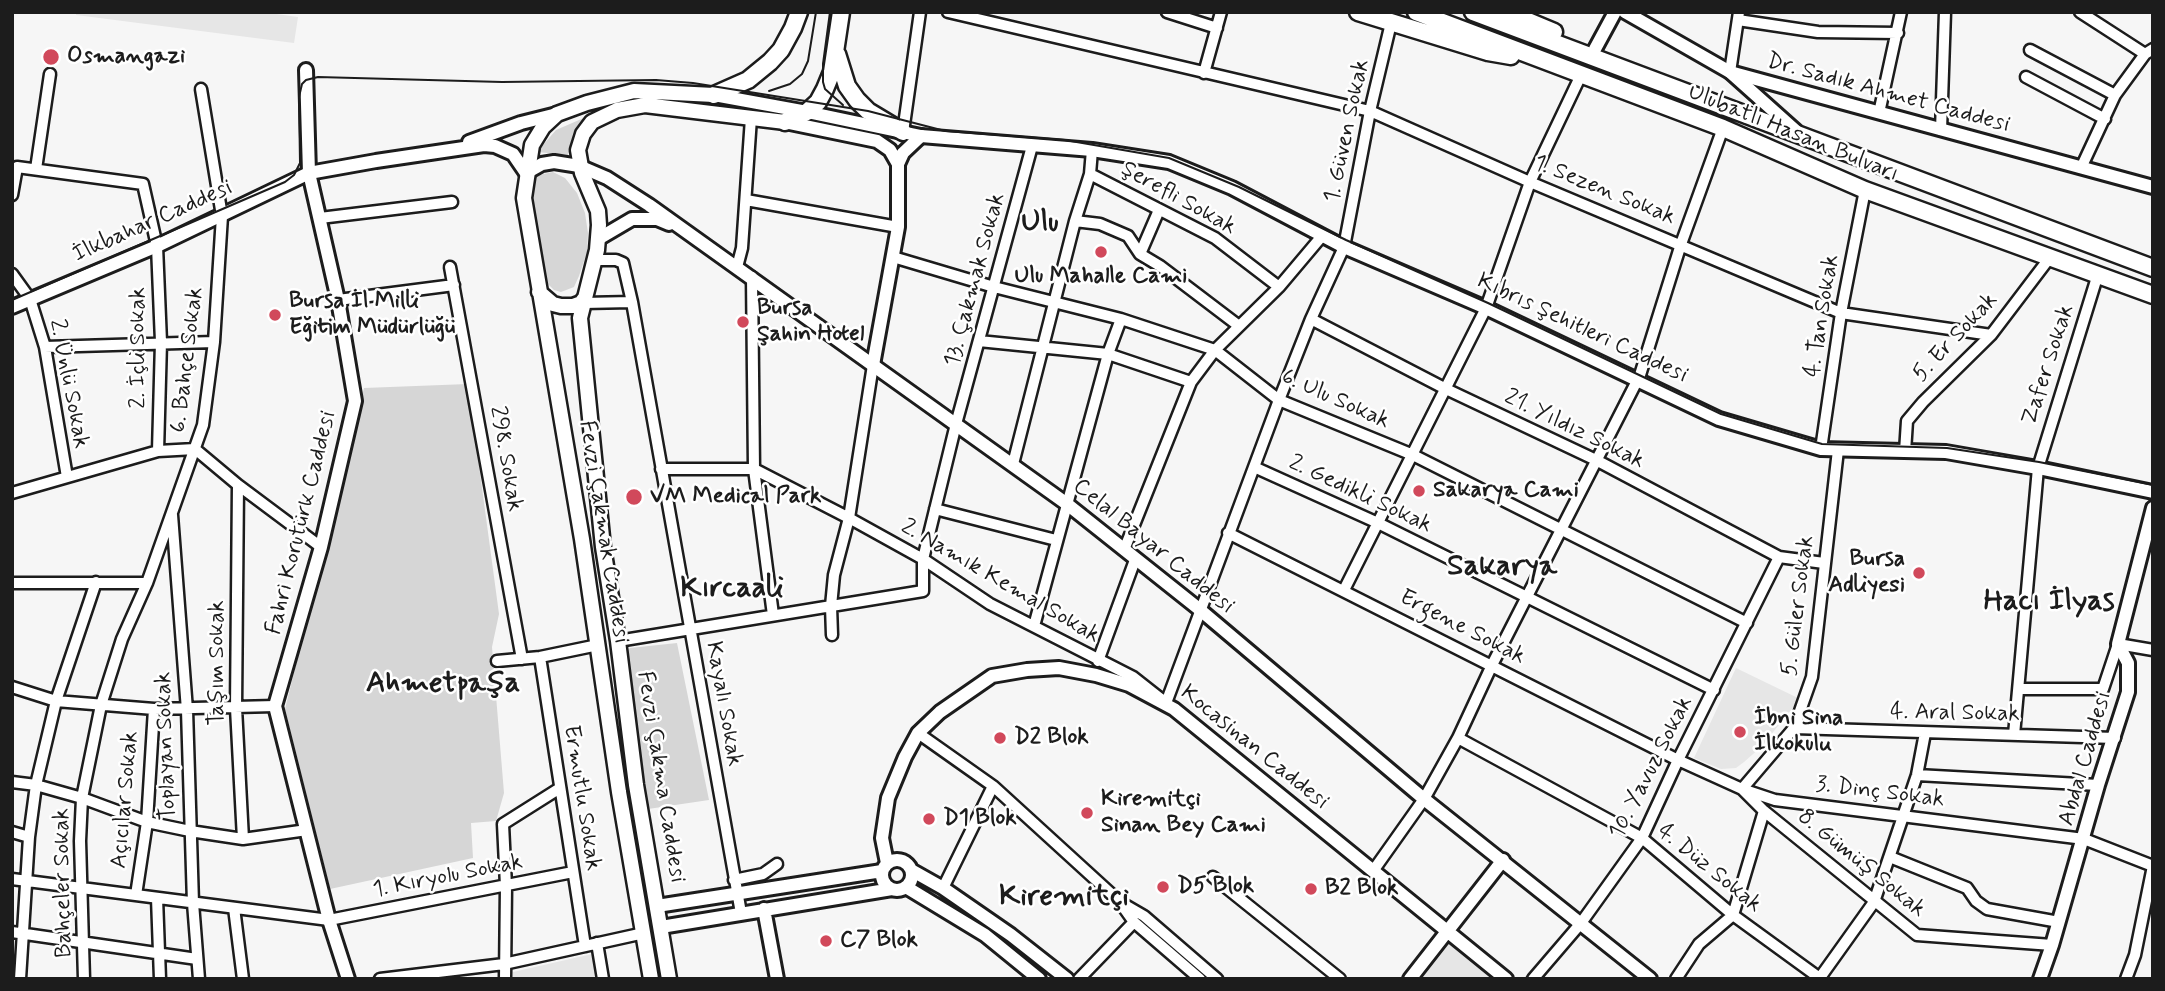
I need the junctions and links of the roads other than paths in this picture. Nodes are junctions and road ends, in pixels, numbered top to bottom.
1 (799, 12) edge
2 (841, 12) edge
3 (920, 12) edge
4 (948, 12) edge
5 (1167, 12) edge
6 (1222, 12) edge
7 (1358, 12) edge
8 (1416, 12) edge
9 (1473, 12) edge
10 (1506, 12) edge
11 (1615, 12) edge
12 (1901, 12) edge
13 (1945, 12) edge
14 (2080, 12) edge
15 (1632, 14) edge
16 (1738, 16) edge
17 (1391, 23) junction
18 (1217, 28) junction
19 (1898, 33) junction
20 (837, 44) junction
21 (1595, 49) junction
22 (2030, 50) dead end
23 (2149, 51) edge
24 (1544, 61) junction
25 (306, 70) dead end
26 (1730, 72) junction
27 (1204, 73) junction
28 (50, 74) dead end
29 (1581, 75) junction
30 (2026, 77) dead end
31 (1660, 83) junction
32 (201, 89) dead end
33 (2115, 95) junction
34 (714, 96) junction
35 (807, 111) junction
36 (1370, 111) junction
37 (1879, 113) junction
38 (556, 114) junction
39 (751, 118) junction
40 (2105, 119) junction
41 (785, 122) junction
42 (1723, 128) junction
43 (1941, 130) junction
44 (903, 132) junction
45 (921, 136) junction
46 (1801, 136) junction
47 (1032, 146) junction
48 (456, 148) junction
49 (1092, 150) junction
50 (579, 163) junction
51 (898, 164) junction
52 (2081, 168) junction
53 (36, 169) junction
54 (309, 173) junction
55 (526, 173) junction
56 (1090, 174) junction
57 (1530, 182) junction
58 (2153, 187) edge
59 (1865, 190) junction
60 (12, 195) edge
61 (746, 200) junction
62 (452, 202) dead end
63 (1159, 210) junction
64 (222, 216) junction
65 (320, 218) junction
66 (1075, 220) junction
67 (898, 227) junction
68 (683, 229) junction
69 (1322, 236) junction
70 (1681, 244) junction
71 (157, 246) junction
72 (1344, 247) junction
73 (597, 250) junction
74 (1140, 254) junction
75 (2051, 256) junction
76 (893, 257) junction
77 (450, 267) dead end
78 (737, 267) junction
79 (2153, 268) edge
80 (12, 274) edge
81 (2098, 274) junction
82 (752, 277) junction
83 (454, 285) junction
84 (994, 287) junction
85 (1279, 287) junction
86 (539, 292) junction
87 (2153, 295) edge
88 (30, 299) junction
89 (338, 300) junction
90 (583, 301) junction
91 (632, 302) junction
92 (1054, 302) junction
93 (12, 307) edge
94 (1486, 308) junction
95 (1841, 313) junction
96 (1121, 319) junction
97 (1311, 319) junction
98 (1239, 326) junction
99 (1991, 335) junction
100 (979, 341) junction
101 (161, 342) junction
102 (214, 342) junction
103 (45, 346) junction
104 (1042, 346) junction
105 (1215, 350) junction
106 (1108, 354) junction
107 (873, 365) junction
108 (1637, 380) junction
109 (1191, 382) junction
110 (1446, 389) junction
111 (1279, 400) junction
112 (956, 424) junction
113 (195, 449) junction
114 (1821, 449) junction
115 (1838, 450) junction
116 (158, 451) junction
117 (1906, 452) junction
118 (1413, 455) junction
119 (1596, 460) junction
120 (1013, 464) junction
121 (1254, 467) junction
122 (2038, 468) junction
123 (662, 469) junction
124 (754, 469) junction
125 (67, 477) junction
126 (238, 485) junction
127 (2153, 492) edge
128 (12, 493) edge
129 (1067, 504) junction
130 (2153, 508) edge
131 (935, 509) junction
132 (172, 513) junction
133 (849, 518) junction
134 (1378, 523) junction
135 (1560, 530) junction
136 (1228, 533) junction
137 (1056, 540) junction
138 (321, 547) junction
139 (1124, 550) junction
140 (1779, 557) junction
141 (923, 559) junction
142 (1135, 560) junction
143 (1824, 563) junction
144 (96, 582) junction
145 (12, 583) edge
146 (147, 583) junction
147 (1344, 590) junction
148 (1527, 596) junction
149 (831, 606) junction
150 (1199, 609) junction
151 (774, 615) junction
152 (1747, 624) junction
153 (1034, 626) junction
154 (690, 629) junction
155 (832, 635) dead end
156 (618, 641) junction
157 (2119, 643) junction
158 (598, 645) junction
159 (2153, 650) edge
160 (540, 657) junction
161 (522, 659) junction
162 (497, 661) dead end
163 (1098, 661) junction
164 (1492, 665) junction
165 (12, 688) edge
166 (2019, 689) junction
167 (1714, 690) junction
168 (56, 701) junction
169 (1166, 703) junction
170 (101, 705) junction
171 (275, 706) junction
172 (236, 708) junction
173 (154, 709) junction
174 (187, 710) junction
175 (1794, 728) junction
176 (918, 733) junction
177 (1925, 733) junction
178 (2014, 735) junction
179 (2115, 737) junction
180 (1458, 738) junction
181 (1678, 760) junction
182 (1917, 775) junction
183 (12, 782) edge
184 (36, 785) junction
185 (2098, 785) junction
186 (993, 786) junction
187 (560, 788) junction
188 (1742, 789) junction
189 (82, 797) junction
190 (1424, 799) junction
191 (1764, 811) junction
192 (1904, 815) junction
193 (147, 822) junction
194 (307, 830) junction
195 (190, 831) junction
196 (12, 832) edge
197 (29, 837) junction
198 (1642, 838) junction
199 (243, 839) junction
200 (2084, 839) junction
201 (1890, 857) junction
202 (1503, 860) junction
203 (776, 864) dead end
204 (2153, 866) edge
205 (885, 867) junction
206 (911, 870) junction
207 (1373, 871) junction
208 (573, 872) junction
209 (1213, 877) dead end
210 (12, 879) edge
211 (27, 881) junction
212 (506, 886) junction
213 (736, 887) junction
214 (906, 887) junction
215 (81, 888) junction
216 (943, 888) junction
217 (892, 889) junction
218 (136, 895) junction
219 (157, 898) junction
220 (1119, 901) junction
221 (1874, 902) junction
222 (192, 903) junction
223 (657, 906) junction
224 (234, 908) junction
225 (764, 909) junction
226 (741, 913) junction
227 (1733, 915) junction
228 (329, 919) junction
229 (1134, 922) junction
230 (2059, 922) junction
231 (1581, 923) junction
232 (661, 927) junction
233 (1448, 930) junction
234 (18, 933) edge
235 (644, 933) junction
236 (597, 943) junction
237 (84, 944) junction
238 (2052, 945) junction
239 (585, 946) junction
240 (160, 956) junction
241 (197, 959) junction
242 (504, 964) junction
243 (1820, 978) edge
244 (20, 979) edge
245 (84, 979) edge
246 (160, 979) edge
247 (199, 979) edge
248 (243, 979) edge
249 (348, 979) edge
250 (380, 979) edge
251 (505, 979) edge
252 (603, 979) edge
253 (651, 979) edge
254 (669, 979) edge
255 (776, 979) edge
256 (1039, 979) edge
257 (1067, 979) edge
258 (1079, 979) edge
259 (1200, 979) edge
260 (1217, 979) edge
261 (1340, 979) edge
262 (1410, 979) edge
263 (1506, 979) edge
264 (1533, 979) edge
265 (1650, 979) edge
266 (1676, 979) edge
267 (2040, 979) edge
268 (2126, 979) edge

1 - 34 highway
2 - 20 highway
3 - 44 street
4 - 27 street, 1. Sezen Sokak
5 - 18 street
6 - 18 street
7 - 17 highway
8 - 24 highway, Ulubatlı Hasan Bulvarı
9 - 31 highway, Ulubatlı Hasan Bulvarı
10 - 21 highway
11 - 21 street
12 - 19 street
13 - 43 street
14 - 23 street
15 - 26 street, Dr. Sadık Ahmet Caddesi
16 - 19 street
16 - 26 street
17 - 24 highway
17 - 36 street, 1. Güven Sokak
18 - 27 street
19 - 37 street
20 - 35 highway
20 - 44 highway
21 - 31 highway
22 - 33 street
23 - 33 street
24 - 29 highway, Ulubatlı Hasan Bulvarı
25 - 54 street, Fahri Korutürk Caddesi
26 - 37 street, Dr. Sadık Ahmet Caddesi
26 - 46 street
27 - 36 street, 1. Sezen Sokak
28 - 53 street
29 - 42 highway, Ulubatlı Hasan Bulvarı
29 - 57 street
30 - 40 street
31 - 46 highway, Ulubatlı Hasan Bulvarı
32 - 64 street, 6. Bahçe Sokak
33 - 40 street
34 - 35 street, Kıbrıs Şehitleri Caddesi
34 - 38 main road
35 - 41 highway
35 - 44 street, Kıbrıs Şehitleri Caddesi
36 - 57 street, 1. Sezen Sokak
36 - 72 street, 1. Güven Sokak
37 - 43 street, Dr. Sadık Ahmet Caddesi
38 - 48 street
38 - 55 main road, Fevzi Çakmak Caddesi
39 - 41 main road
39 - 50 main road
39 - 61 street
40 - 52 street
41 - 51 street
42 - 59 highway, Ulubatlı Hasan Bulvarı
42 - 70 street
43 - 52 street, Dr. Sadık Ahmet Caddesi
44 - 45 street, Kıbrıs Şehitleri Caddesi
45 - 47 street, Kıbrıs Şehitleri Caddesi
45 - 51 street
46 - 79 highway, Ulubatlı Hasan Bulvarı
47 - 49 street, Kıbrıs Şehitleri Caddesi
47 - 84 street, 13. Çakmak Sokak
48 - 54 street, İlkbahar Caddesi
48 - 55 street
49 - 56 street
49 - 69 street, Kıbrıs Şehitleri Caddesi
50 - 55 street, Celal Bayar Caddesi
50 - 68 street, Celal Bayar Caddesi
50 - 73 main road
51 - 67 street
52 - 58 street, Dr. Sadık Ahmet Caddesi
53 - 60 street
53 - 71 street, 2. İçli Sokak
54 - 64 street, İlkbahar Caddesi
54 - 65 street, Fahri Korutürk Caddesi
55 - 86 main road, Fevzi Çakmak Caddesi
56 - 63 street, Şerefli Sokak
56 - 66 street
57 - 70 street, 1. Sezen Sokak
57 - 94 street
59 - 75 highway, Ulubatlı Hasan Bulvarı
59 - 95 street, 4. Tan Sokak
61 - 67 street
61 - 78 street
62 - 65 street
63 - 74 street
63 - 85 street, Şerefli Sokak
64 - 71 street, İlkbahar Caddesi
64 - 102 street, 6. Bahçe Sokak
65 - 89 street, Fahri Korutürk Caddesi
66 - 74 street
66 - 92 street
67 - 76 street
68 - 73 street
68 - 78 street, Celal Bayar Caddesi
69 - 72 street, Kıbrıs Şehitleri Caddesi
69 - 85 street
70 - 95 street, 1. Sezen Sokak
70 - 108 street
71 - 88 street, İlkbahar Caddesi
71 - 101 street, 2. İçli Sokak
72 - 94 street, Kıbrıs Şehitleri Caddesi
72 - 97 street, 1. Güven Sokak
73 - 90 main road, Fevzi Çakma Caddesi
73 - 91 street, Kayalı Sokak
74 - 98 street
75 - 81 highway, Ulubatlı Hasan Bulvarı
75 - 99 street, 5. Er Sokak
76 - 84 street, 6. Ulu Sokak
76 - 107 street
77 - 83 street, 298. Sokak
78 - 82 street, Celal Bayar Caddesi
80 - 88 street, 2. Ünlü Sokak
81 - 87 highway, Ulubatlı Hasan Bulvarı
81 - 122 street, Zafer Sokak
82 - 107 street, Celal Bayar Caddesi
82 - 124 street
83 - 89 street
83 - 161 street, 298. Sokak
84 - 92 street, 6. Ulu Sokak
84 - 100 street, 13. Çakmak Sokak
85 - 98 street
86 - 90 main road
86 - 158 main road, Fevzi Çakmak Caddesi
88 - 93 street, İlkbahar Caddesi
88 - 103 street, 2. Ünlü Sokak
89 - 138 street, Fahri Korutürk Caddesi
90 - 91 street
90 - 156 main road, Fevzi Çakma Caddesi
91 - 123 street, Kayalı Sokak
92 - 96 street, 6. Ulu Sokak
92 - 104 street
94 - 108 street, Kıbrıs Şehitleri Caddesi
94 - 110 street
95 - 99 street, 1. Sezen Sokak
95 - 114 street, 4. Tan Sokak
96 - 105 street, 6. Ulu Sokak
96 - 106 street
97 - 110 street, 21. Yıldız Sokak
97 - 111 street, 1. Güven Sokak
98 - 105 street
99 - 117 street, 5. Er Sokak
100 - 104 street
100 - 112 street, 13. Çakmak Sokak
101 - 102 street
101 - 103 street
101 - 116 street, 2. İçli Sokak
102 - 113 street, 6. Bahçe Sokak
103 - 125 street, 2. Ünlü Sokak
104 - 106 street
104 - 120 street
105 - 109 street
105 - 111 street, 6. Ulu Sokak
106 - 109 street
106 - 129 street
107 - 112 street, Celal Bayar Caddesi
107 - 133 street
108 - 114 street, Kıbrıs Şehitleri Caddesi
108 - 119 street
109 - 139 street
110 - 118 street
110 - 119 street, 21. Yıldız Sokak
111 - 118 street, 6. Ulu Sokak
111 - 121 street, 1. Güven Sokak
112 - 120 street, Celal Bayar Caddesi
112 - 131 street, 13. Çakmak Sokak
113 - 116 street
113 - 126 street
113 - 132 street, 6. Bahçe Sokak
114 - 115 street, Kıbrıs Şehitleri Caddesi
115 - 117 street, Kıbrıs Şehitleri Caddesi
115 - 143 street, 5. Güler Sokak
116 - 125 street
117 - 122 street, Kıbrıs Şehitleri Caddesi
118 - 134 street
118 - 135 street, 6. Ulu Sokak
119 - 135 street
119 - 140 street, 21. Yıldız Sokak
120 - 129 street, Celal Bayar Caddesi
121 - 134 street, 2. Gedikli Sokak
121 - 136 street, 1. Güven Sokak
122 - 127 street, Kıbrıs Şehitleri Caddesi
122 - 166 street, Zafer Sokak
123 - 124 street
123 - 154 street, Kayalı Sokak
124 - 133 street, 2. Namık Kemal Sokak
124 - 151 street
125 - 128 street
126 - 138 street
126 - 172 street, Taşım Sokak
129 - 137 street
129 - 139 street, Celal Bayar Caddesi
130 - 157 street, Abdal Caddesi
131 - 137 street
131 - 141 street, 13. Çakmak Sokak
132 - 146 street, 6. Bahçe Sokak
132 - 174 street, Toplayan Sokak
133 - 141 street, 2. Namık Kemal Sokak
133 - 149 street
134 - 147 street
134 - 148 street, 2. Gedikli Sokak
135 - 148 street
135 - 152 street, 6. Ulu Sokak
136 - 147 street, Ergene Sokak
136 - 150 street, 1. Güven Sokak
137 - 153 street
138 - 171 street, Fahri Korutürk Caddesi
139 - 142 street, Celal Bayar Caddesi
140 - 143 street, 21. Yıldız Sokak
140 - 152 street, 10. Yavuz Sokak
141 - 149 street, 13. Çakmak Sokak
141 - 153 street, 2. Namık Kemal Sokak
142 - 150 street, Celal Bayar Caddesi
142 - 163 street
143 - 175 street, 5. Güler Sokak
144 - 145 street
144 - 146 street
144 - 168 street
146 - 170 street, 6. Bahçe Sokak
147 - 164 street, Ergene Sokak
148 - 164 street
148 - 167 street, 2. Gedikli Sokak
149 - 151 street
149 - 155 street
150 - 169 street, 1. Güven Sokak
150 - 190 street, Celal Bayar Caddesi
151 - 154 street
152 - 167 street, 10. Yavuz Sokak
153 - 163 street, 2. Namık Kemal Sokak
154 - 156 street
154 - 213 street, Kayalı Sokak
156 - 223 main road, Fevzi Çakma Caddesi
157 - 159 street
157 - 166 street
157 - 179 street, Abdal Caddesi
158 - 160 street
158 - 235 main road, Fevzi Çakmak Caddesi
160 - 161 street
160 - 187 street, Ermutlu Sokak
161 - 162 street
163 - 169 street, 2. Namık Kemal Sokak
164 - 180 street
164 - 181 street, Ergene Sokak
165 - 168 street
166 - 178 street, Zafer Sokak
167 - 181 street, 10. Yavuz Sokak
168 - 170 street
168 - 184 street
169 - 176 street, Kocasinan Caddesi
169 - 207 street, Kocasinan Caddesi
170 - 173 street
170 - 189 street, Bahçeler Sokak
171 - 172 street
171 - 194 street
172 - 174 street
172 - 199 street, Taşım Sokak
173 - 174 street
173 - 193 street, Açıcılar Sokak
174 - 195 street, Toplayan Sokak
175 - 177 street, 4. Aral Sokak
175 - 188 street, 5. Güler Sokak
176 - 186 street
176 - 205 street, Kocasinan Caddesi
177 - 178 street, 4. Aral Sokak
177 - 182 street
178 - 179 street, 4. Aral Sokak
179 - 185 street, Abdal Caddesi
180 - 190 street
180 - 198 street, 4. Düz Sokak
181 - 188 street, 3. Dinç Sokak
181 - 198 street, 10. Yavuz Sokak
182 - 185 street
182 - 192 street
183 - 184 street
184 - 189 street
184 - 197 street
185 - 200 street, Abdal Caddesi
186 - 216 street
186 - 220 street
187 - 208 street, Ermutlu Sokak
187 - 212 street
188 - 191 street, 8. Gümüş Sokak
188 - 192 street, 3. Dinç Sokak
189 - 193 street
189 - 215 street, Bahçeler Sokak
190 - 202 street, Celal Bayar Caddesi
190 - 207 street
191 - 221 street, 8. Gümüş Sokak
191 - 227 street
192 - 200 street, 3. Dinç Sokak
192 - 201 street
193 - 195 street
193 - 218 street, Açıcılar Sokak
194 - 199 street
194 - 228 street
195 - 199 street
195 - 222 street, Toplayan Sokak
196 - 197 street
197 - 211 street
198 - 227 street, 4. Düz Sokak
198 - 231 street, 10. Yavuz Sokak
200 - 204 street, 3. Dinç Sokak
200 - 230 street, Abdal Caddesi
201 - 221 street
201 - 230 street
202 - 231 street, Celal Bayar Caddesi
202 - 233 street
203 - 213 street
204 - 268 street
205 - 206 street
205 - 213 street
205 - 217 street
206 - 214 street
206 - 216 street
207 - 233 street, Kocasinan Caddesi
208 - 212 street, 1. Kıryolu Sokak
208 - 239 street, Ermutlu Sokak
209 - 261 street
210 - 211 street, 1. Kıryolu Sokak
211 - 215 street, 1. Kıryolu Sokak
211 - 234 street
212 - 228 street, 1. Kıryolu Sokak
212 - 242 street
213 - 223 street
213 - 226 street, Kayalı Sokak
214 - 217 street
214 - 256 street
215 - 218 street, 1. Kıryolu Sokak
215 - 237 street, Bahçeler Sokak
216 - 257 street
217 - 225 street
218 - 219 street, 1. Kıryolu Sokak
219 - 222 street, 1. Kıryolu Sokak
219 - 240 street
220 - 229 street
220 - 260 street
221 - 238 street, 8. Gümüş Sokak
221 - 243 street
222 - 224 street, 1. Kıryolu Sokak
222 - 241 street, Toplayan Sokak
223 - 232 main road, Fevzi Çakma Caddesi
224 - 228 street, 1. Kıryolu Sokak
224 - 248 street
225 - 226 street
225 - 255 street
226 - 232 street
227 - 243 street, 4. Düz Sokak
227 - 266 street
228 - 249 street
229 - 258 street
229 - 259 street
230 - 238 street, Abdal Caddesi
231 - 264 street, 10. Yavuz Sokak
231 - 265 street, Celal Bayar Caddesi
232 - 254 main road, Fevzi Çakma Caddesi
233 - 262 street
233 - 263 street, Kocasinan Caddesi
234 - 237 street
234 - 244 street
235 - 236 street
235 - 253 main road, Fevzi Çakmak Caddesi
236 - 239 street
236 - 252 street
237 - 240 street
237 - 245 street, Bahçeler Sokak
238 - 267 street, Abdal Caddesi
239 - 242 street
240 - 241 street
240 - 246 street
241 - 247 street, Toplayan Sokak
242 - 250 street
242 - 251 street

